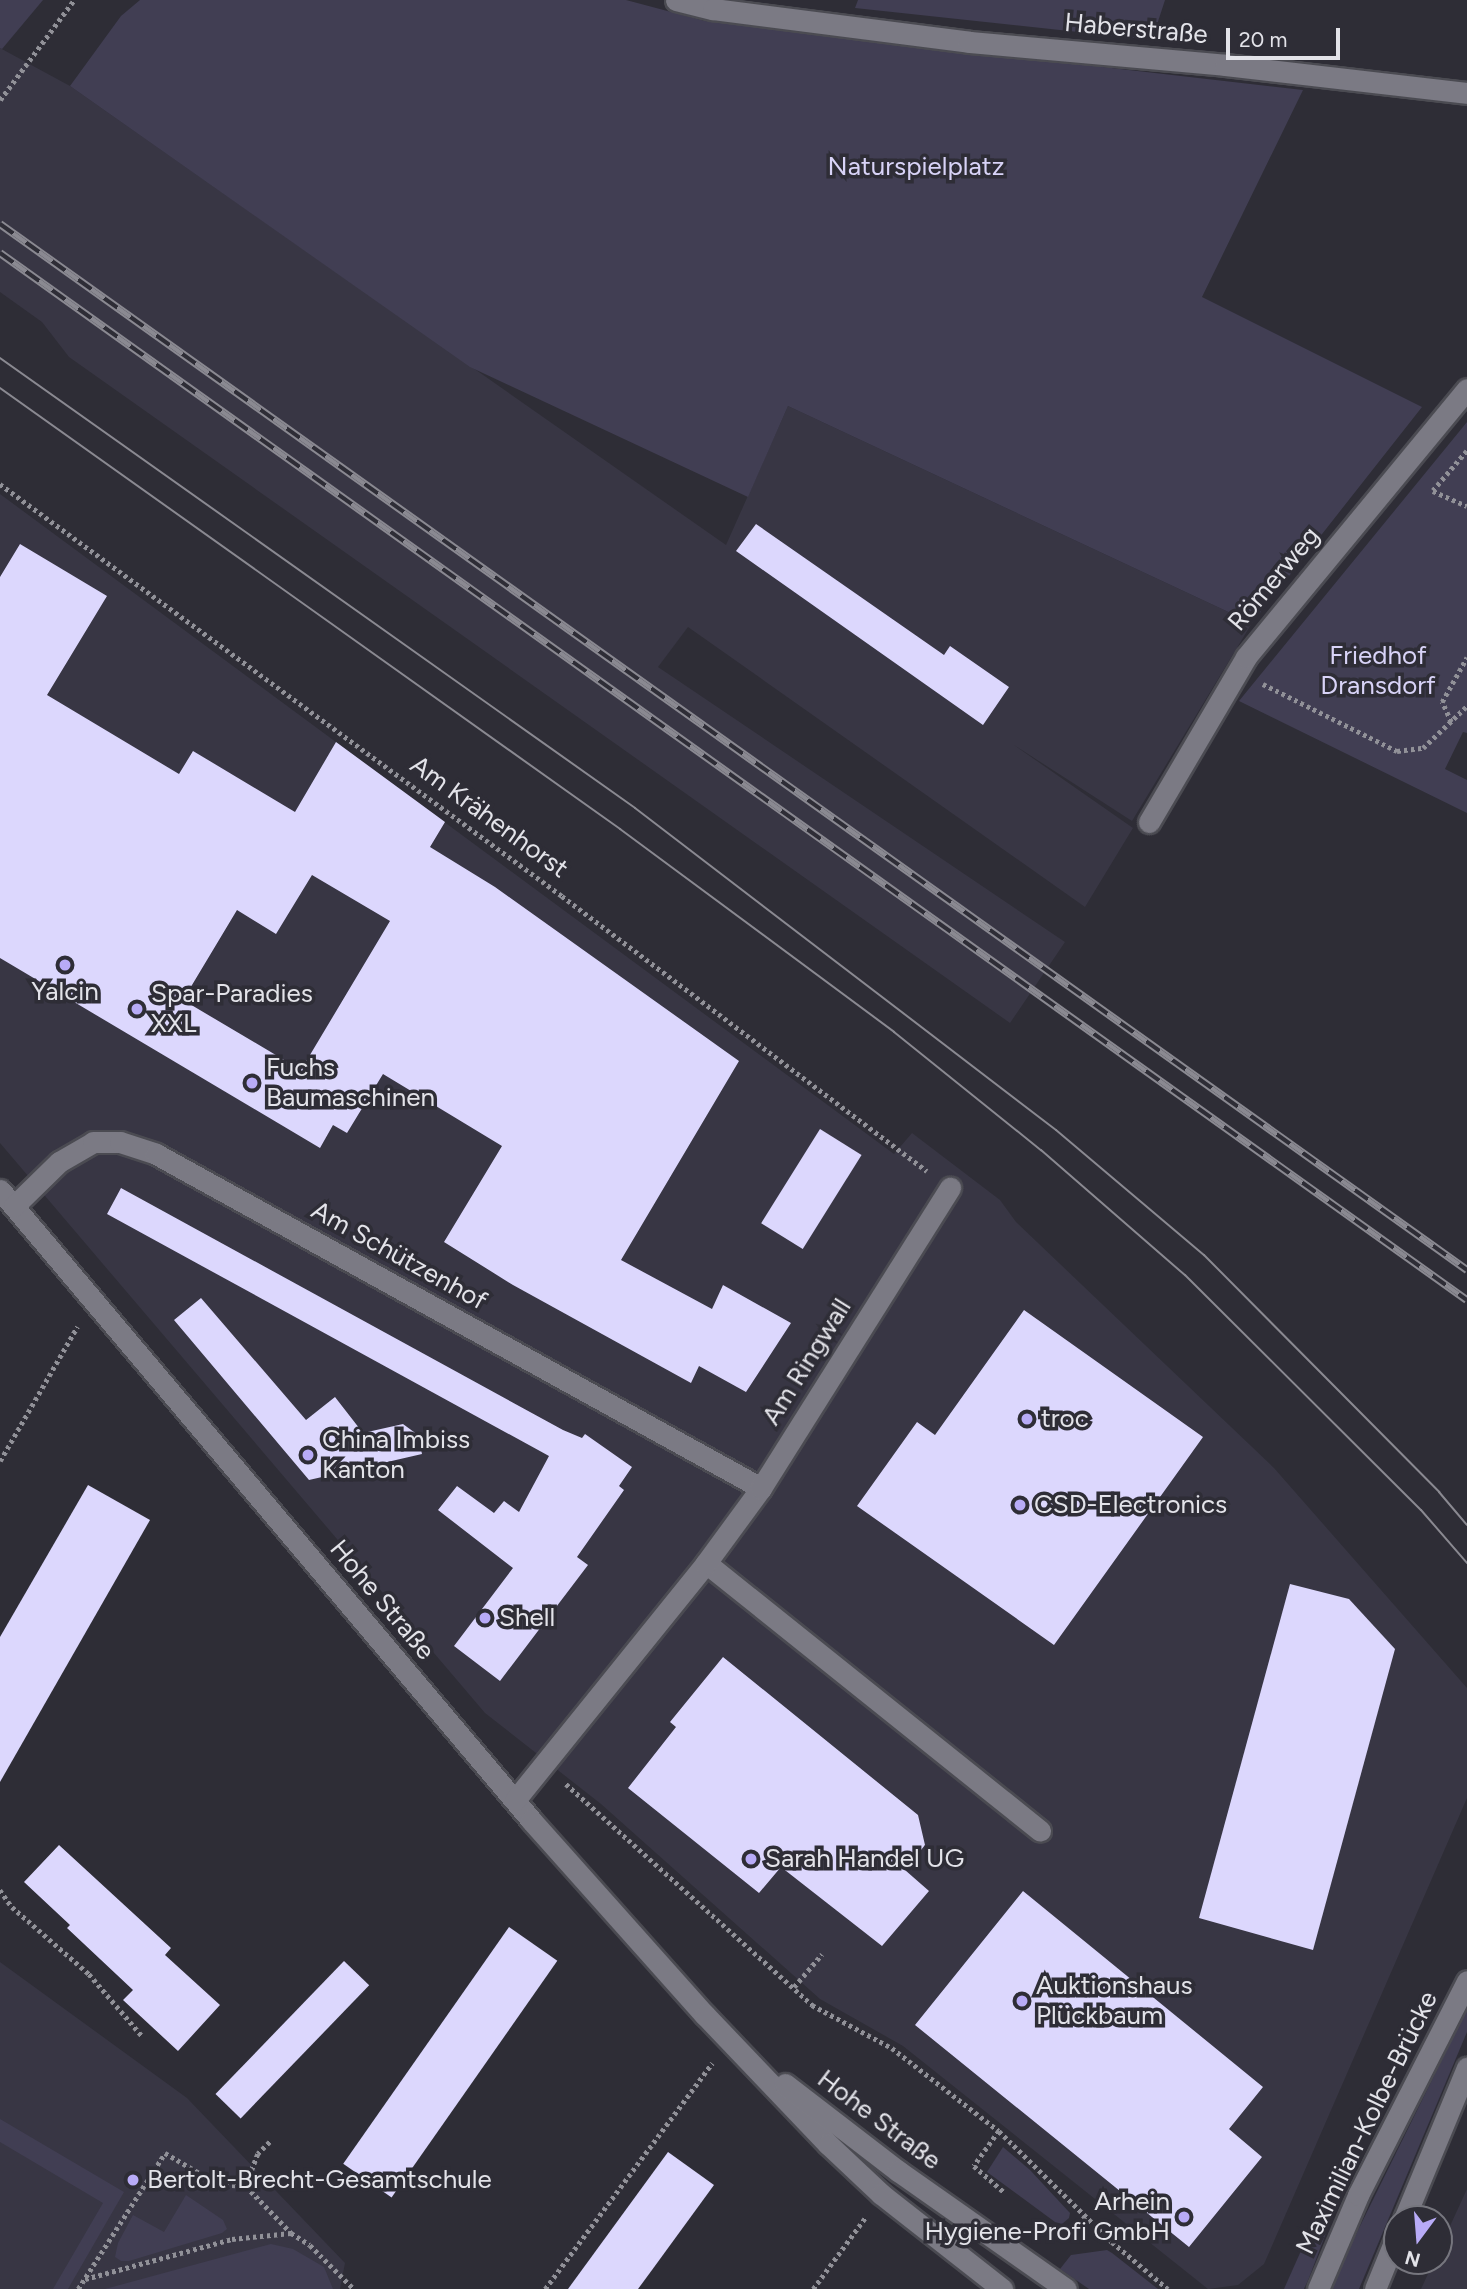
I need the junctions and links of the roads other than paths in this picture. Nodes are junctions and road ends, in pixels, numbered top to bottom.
1 (676, 0) edge
2 (1467, 93) edge
3 (1467, 389) edge
4 (1149, 822) dead end
5 (950, 1188) road end
6 (7, 1198) edge
7 (761, 1488) junction
8 (706, 1563) junction
9 (515, 1800) junction
10 (1040, 1831) dead end
11 (1467, 1981) edge
12 (729, 2040) junction
13 (1467, 2068) edge
14 (1410, 2205) edge
15 (1383, 2269) edge
16 (1002, 2289) edge
17 (1066, 2289) edge
18 (1318, 2289) edge
19 (1375, 2289) edge

1 - 2 street, Haberstraße
3 - 4 street, Römerweg
5 - 7 street, Am Ringwall
6 - 7 street, Am Schützenhof
6 - 9 street, Hohe Straße
7 - 8 street, Am Ringwall
8 - 9 street, Am Ringwall
8 - 10 street
9 - 12 street, Hohe Straße
11 - 18 street, Maximilian-Kolbe-Brücke
12 - 16 street, Hohe Straße
12 - 17 street, Hohe Straße
13 - 14 street
15 - 19 street

